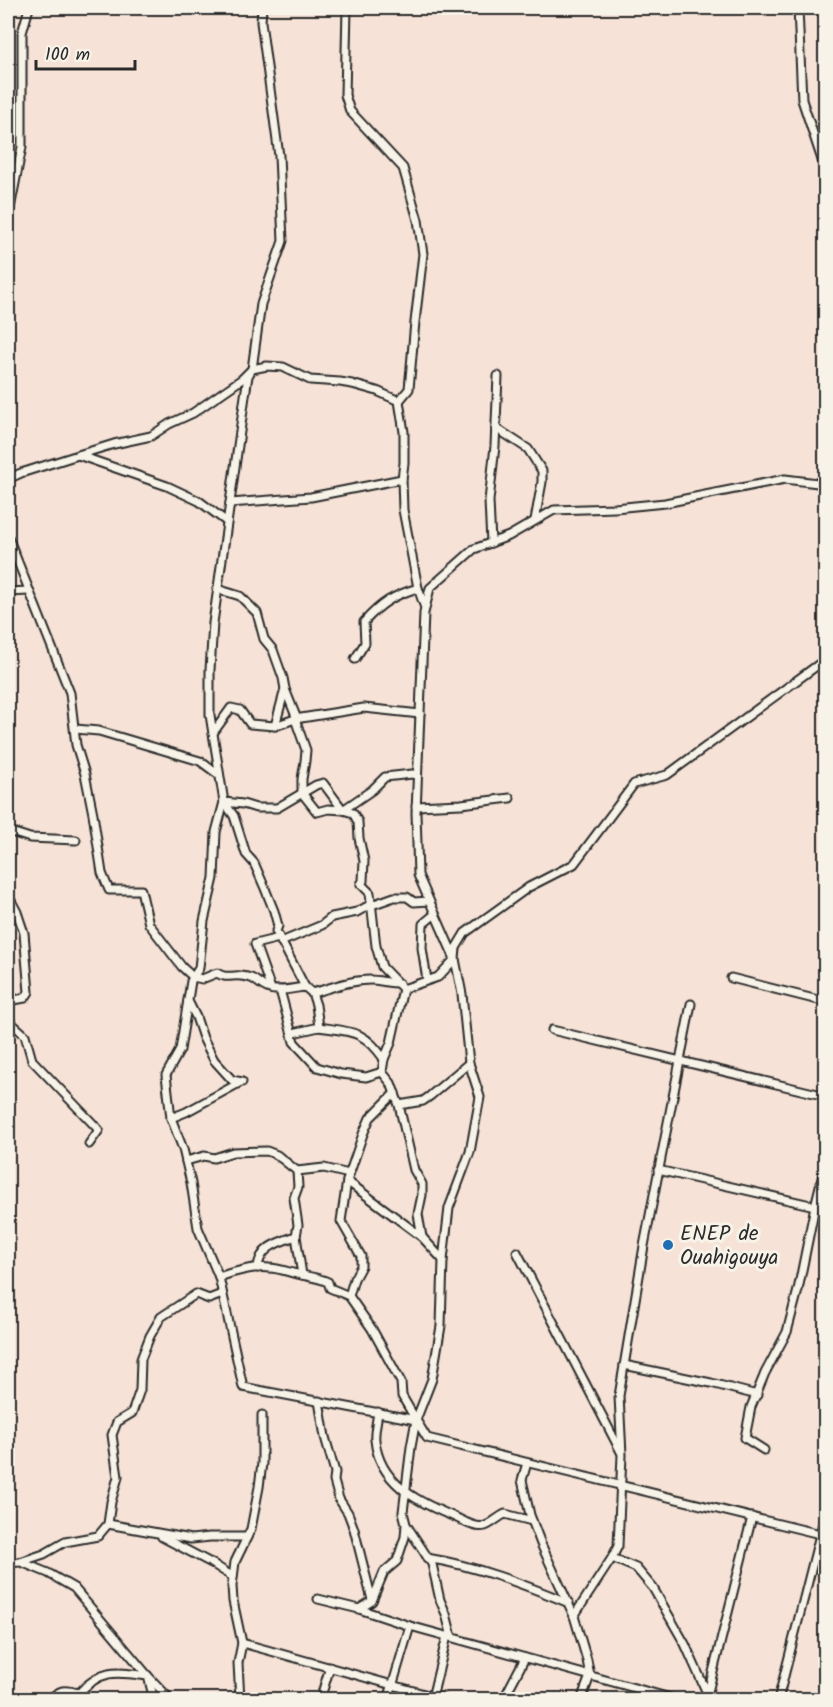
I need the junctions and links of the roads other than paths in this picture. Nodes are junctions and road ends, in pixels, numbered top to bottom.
1 (29, 8) edge
2 (262, 8) edge
3 (347, 8) edge
4 (798, 8) edge
5 (825, 172) edge
6 (8, 219) edge
7 (252, 369) junction
8 (498, 376) dead end
9 (399, 401) junction
10 (496, 428) junction
11 (78, 455) junction
12 (8, 479) edge
13 (402, 479) junction
14 (825, 484) edge
15 (230, 503) junction
16 (535, 520) junction
17 (227, 522) junction
18 (8, 537) edge
19 (491, 543) junction
20 (417, 588) junction
21 (218, 589) junction
22 (29, 591) junction
23 (8, 592) edge
24 (425, 608) junction
25 (354, 659) dead end
26 (825, 659) edge
27 (285, 689) junction
28 (420, 714) junction
29 (296, 719) junction
30 (275, 726) junction
31 (75, 729) junction
32 (213, 733) junction
33 (219, 775) junction
34 (417, 775) junction
35 (302, 793) junction
36 (510, 798) dead end
37 (224, 802) junction
38 (416, 806) junction
39 (343, 810) junction
40 (8, 831) edge
41 (76, 840) dead end
42 (8, 895) edge
43 (429, 901) junction
44 (371, 905) junction
45 (435, 914) junction
46 (280, 940) junction
47 (455, 960) junction
48 (193, 977) junction
49 (731, 978) dead end
50 (427, 980) junction
51 (401, 986) junction
52 (305, 987) junction
53 (271, 989) junction
54 (280, 990) junction
55 (312, 993) junction
56 (8, 1001) edge
57 (188, 1001) junction
58 (825, 1002) edge
59 (691, 1004) dead end
60 (8, 1020) edge
61 (319, 1027) junction
62 (552, 1030) dead end
63 (293, 1033) junction
64 (384, 1059) junction
65 (680, 1061) junction
66 (469, 1063) junction
67 (382, 1072) junction
68 (395, 1094) junction
69 (825, 1096) edge
70 (399, 1105) junction
71 (171, 1118) junction
72 (89, 1144) dead end
73 (186, 1161) junction
74 (825, 1162) edge
75 (658, 1170) junction
76 (297, 1172) junction
77 (348, 1178) junction
78 (815, 1206) junction
79 (296, 1236) junction
80 (422, 1237) junction
81 (517, 1252) dead end
82 (443, 1260) junction
83 (258, 1268) junction
84 (302, 1275) junction
85 (219, 1277) junction
86 (222, 1294) junction
87 (349, 1296) junction
88 (624, 1365) junction
89 (757, 1395) junction
90 (319, 1401) junction
91 (378, 1412) junction
92 (262, 1415) dead end
93 (416, 1420) junction
94 (764, 1450) dead end
95 (622, 1455) junction
96 (527, 1463) junction
97 (622, 1485) junction
98 (406, 1492) junction
99 (825, 1511) edge
100 (752, 1517) junction
101 (532, 1521) junction
102 (108, 1524) junction
103 (406, 1524) junction
104 (154, 1533) junction
105 (820, 1534) junction
106 (247, 1537) junction
107 (427, 1558) junction
108 (612, 1558) junction
109 (20, 1562) junction
110 (8, 1563) edge
111 (233, 1577) junction
112 (318, 1599) dead end
113 (372, 1601) junction
114 (569, 1603) junction
115 (359, 1609) junction
116 (574, 1616) junction
117 (410, 1626) junction
118 (449, 1637) junction
119 (242, 1643) junction
120 (525, 1658) junction
121 (330, 1667) junction
122 (148, 1676) junction
123 (590, 1676) junction
124 (393, 1685) junction
125 (706, 1696) edge
126 (167, 1698) edge
127 (432, 1698) edge
128 (49, 1700) edge
129 (150, 1700) edge
130 (240, 1700) edge
131 (320, 1700) edge
132 (388, 1700) edge
133 (446, 1700) edge
134 (503, 1700) edge
135 (581, 1700) edge
136 (678, 1700) edge
137 (778, 1700) edge

1 - 6 street
2 - 7 street
3 - 9 street
4 - 5 street
7 - 9 street
7 - 11 street
7 - 15 street
8 - 10 street
9 - 13 street
10 - 16 street
10 - 19 street
11 - 12 street
11 - 17 street
13 - 15 street
13 - 20 street
14 - 16 street
15 - 17 street
16 - 19 street
17 - 21 street
18 - 22 street
19 - 24 street
20 - 24 street
20 - 25 street
21 - 27 street
21 - 32 street
22 - 23 street
22 - 31 street
24 - 28 street
26 - 47 street
27 - 29 street
27 - 30 street
28 - 29 street
28 - 34 street
29 - 30 street
29 - 35 street
30 - 32 street
31 - 33 street
31 - 48 street
32 - 33 street
33 - 37 street
34 - 38 street
34 - 39 street
35 - 37 street
35 - 39 street
35 - 39 street
36 - 38 street
37 - 46 street
37 - 48 street
38 - 43 street
39 - 44 street
40 - 41 street
42 - 56 street
43 - 44 street
43 - 45 street
44 - 46 street
44 - 51 street
45 - 47 street
45 - 50 street
46 - 52 street
46 - 53 street
47 - 50 street
47 - 66 street
48 - 53 street
48 - 57 street
49 - 58 street
50 - 51 street
51 - 55 street
51 - 64 street
52 - 54 street
52 - 55 street
53 - 54 street
54 - 63 street
55 - 61 street
57 - 71 street
57 - 71 street
59 - 65 street
60 - 72 street
61 - 63 street
61 - 64 street
62 - 65 street
63 - 67 street
64 - 67 street
65 - 69 street
65 - 75 street
66 - 70 street
66 - 82 street
67 - 68 street
68 - 70 street
68 - 77 street
70 - 80 street
71 - 73 street
73 - 76 street
73 - 85 street
74 - 78 street
75 - 78 street
75 - 88 street
76 - 77 street
76 - 79 street
77 - 80 street
77 - 87 street
78 - 89 street
79 - 83 street
79 - 84 street
80 - 82 street
81 - 95 street
82 - 93 street
83 - 84 street
83 - 85 street
84 - 87 street
85 - 86 street
86 - 90 street
86 - 102 street
87 - 93 street
88 - 89 street
88 - 95 street
89 - 94 street
90 - 91 street
90 - 113 street
91 - 93 street
91 - 98 street
92 - 106 street
93 - 96 street
93 - 98 street
95 - 97 street
96 - 97 street
96 - 101 street
97 - 100 street
97 - 108 street
98 - 101 street
98 - 103 street
99 - 105 street
100 - 105 street
100 - 125 street
101 - 114 street
102 - 104 street
102 - 109 street
103 - 107 street
103 - 113 street
104 - 106 street
104 - 111 street
105 - 137 street
106 - 111 street
107 - 114 street
107 - 118 street
108 - 116 street
108 - 125 street
109 - 110 street
109 - 122 street
111 - 119 street
112 - 115 street
113 - 115 street
114 - 116 street
115 - 117 street
116 - 123 street
117 - 118 street
117 - 124 street
118 - 120 street
118 - 127 street
119 - 121 street
119 - 130 street
120 - 123 street
120 - 134 street
121 - 124 street
121 - 131 street
122 - 126 street
122 - 128 street
122 - 129 street
123 - 135 street
123 - 136 street
124 - 127 street
124 - 132 street
127 - 133 street

